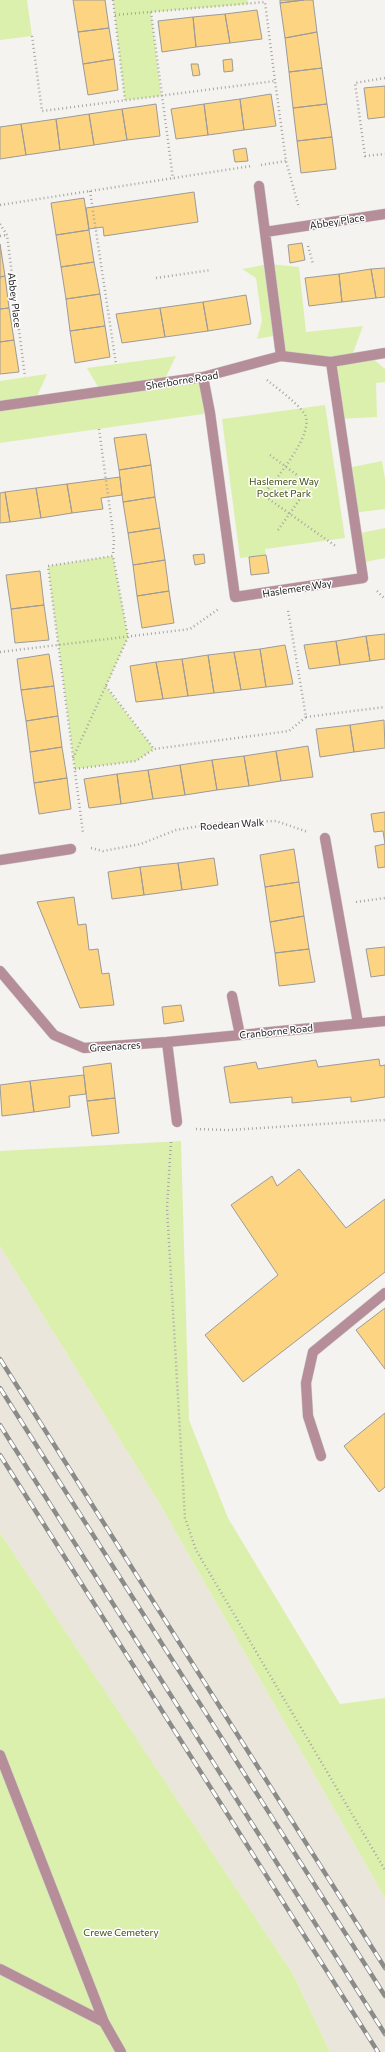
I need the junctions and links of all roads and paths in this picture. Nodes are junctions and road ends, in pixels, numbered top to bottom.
1 (113, 0) edge
2 (151, 12) junction
3 (115, 15) junction
4 (32, 36) dead end
5 (385, 78) edge
6 (275, 81) junction
7 (161, 96) junction
8 (125, 100) junction
9 (385, 154) edge
10 (286, 161) junction
11 (173, 179) junction
12 (259, 186) dead end
13 (90, 191) junction
14 (0, 205) edge
15 (385, 214) edge
16 (0, 224) edge
17 (303, 226) junction
18 (265, 232) junction
19 (7, 235) junction
20 (0, 236) edge
21 (211, 270) dead end
22 (156, 278) dead end
23 (385, 353) edge
24 (281, 356) junction
25 (331, 362) junction
26 (116, 364) dead end
27 (247, 364) junction
28 (25, 377) dead end
29 (203, 377) junction
30 (0, 406) edge
31 (99, 429) dead end
32 (270, 455) dead end
33 (285, 466) junction
34 (297, 475) dead end
35 (300, 499) dead end
36 (290, 513) junction
37 (278, 530) dead end
38 (113, 556) junction
39 (360, 563) junction
40 (285, 590) junction
41 (235, 598) junction
42 (128, 637) junction
43 (58, 644) junction
44 (0, 652) edge
45 (106, 686) junction
46 (385, 707) edge
47 (306, 717) junction
48 (154, 749) junction
49 (73, 758) junction
50 (75, 769) junction
51 (325, 838) joint
52 (85, 847) junction
53 (71, 849) joint
54 (0, 860) edge
55 (385, 898) edge
56 (337, 905) junction
57 (0, 971) edge
58 (232, 996) dead end
59 (385, 1021) edge
60 (358, 1023) junction
61 (240, 1035) junction
62 (167, 1042) junction
63 (385, 1120) edge
64 (176, 1125) junction
65 (385, 1293) edge
66 (321, 1456) dead end
67 (0, 1755) edge
68 (385, 1870) edge
69 (0, 1969) edge
70 (104, 2022) junction
71 (121, 2052) edge

1 - 3 path
2 - 3 path
2 - 6 path
2 - 7 path
3 - 8 path
4 - 8 path
5 - 9 path
6 - 7 path
6 - 10 path
7 - 8 path
7 - 11 path
10 - 11 path
10 - 17 path
11 - 13 path
12 - 18 street
13 - 14 path
13 - 26 path
15 - 17 street, Abbey Place
16 - 19 path, Abbey Place
17 - 18 street, Abbey Place
18 - 24 street
19 - 20 path
19 - 28 path, Abbey Place
21 - 22 path
23 - 25 street, Sherborne Road
24 - 25 street, Sherborne Road
24 - 27 street, Sherborne Road
25 - 39 street, Haslemere Way
27 - 29 street, Sherborne Road
27 - 33 path
29 - 30 street, Sherborne Road
29 - 41 street
31 - 38 path
32 - 33 path
33 - 34 path
33 - 36 path
35 - 36 path
36 - 37 path
36 - 39 path
38 - 42 path
38 - 43 path
39 - 40 street, Haslemere Way
40 - 41 street, Haslemere Way
40 - 47 path
41 - 42 path
42 - 43 path
42 - 45 path
43 - 44 path
43 - 49 path
45 - 48 path
45 - 49 path
46 - 47 path
47 - 48 path
48 - 50 path
49 - 50 path
50 - 52 path
51 - 52 path, Roedean Walk
51 - 56 street
52 - 53 path, Roedean Walk
53 - 54 street
55 - 56 path
56 - 60 street
57 - 62 street, Greenacres
58 - 61 street
59 - 60 street, Cranborne Road
60 - 61 street, Cranborne Road
61 - 62 street, Cranborne Road
62 - 64 street
63 - 64 path
64 - 68 path
65 - 66 street
67 - 70 street
69 - 70 street
70 - 71 street

